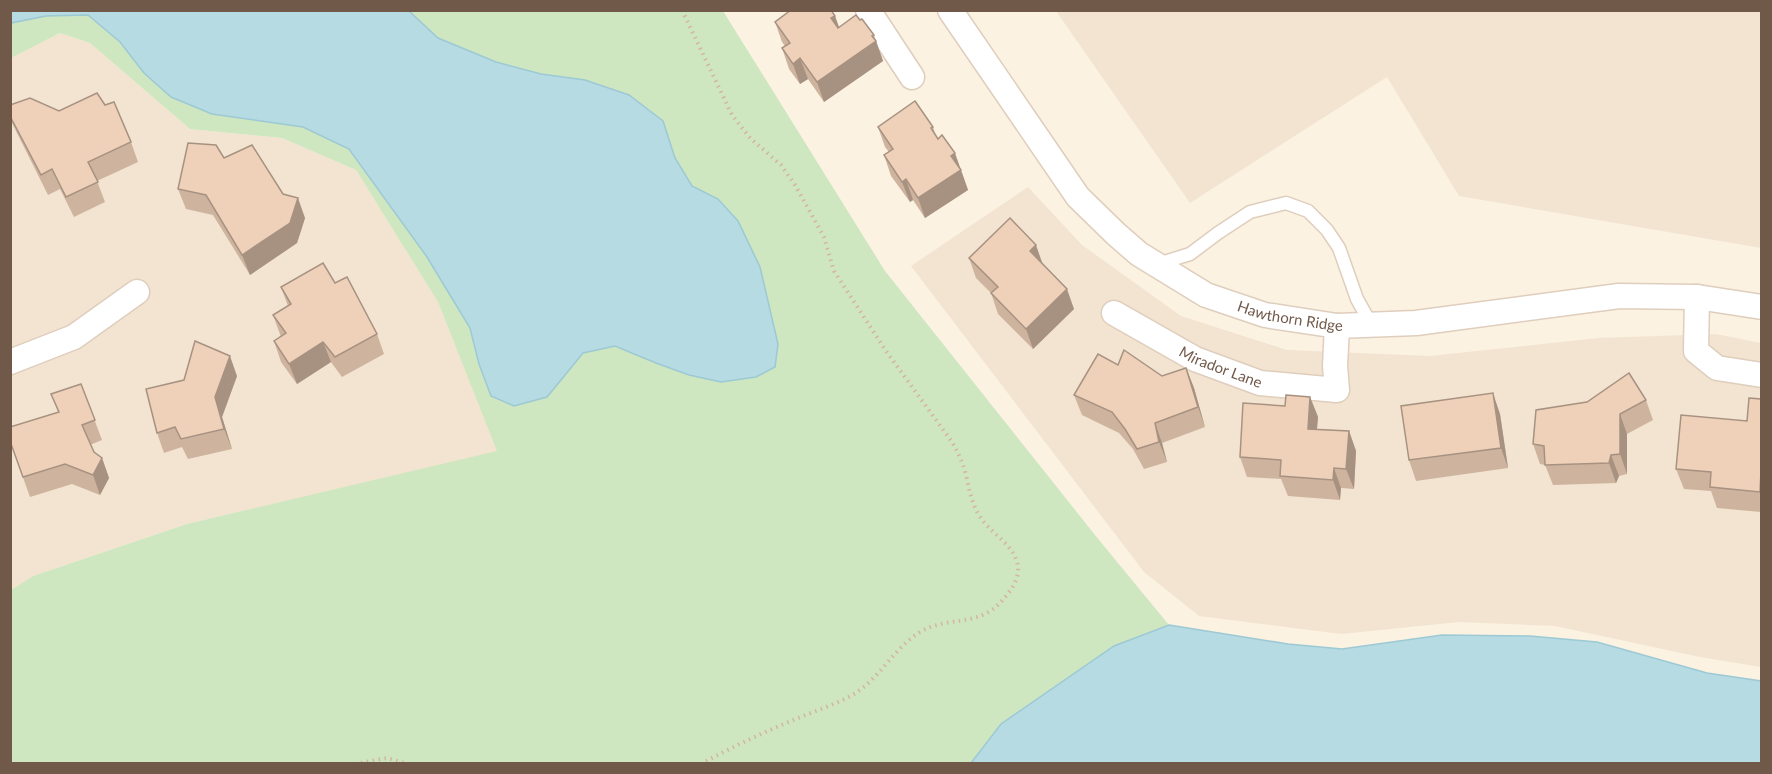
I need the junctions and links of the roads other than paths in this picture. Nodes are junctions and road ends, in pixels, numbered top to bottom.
1 (868, 10) edge
2 (950, 10) edge
3 (912, 77) dead end
4 (1155, 264) junction
5 (137, 292) dead end
6 (1697, 297) junction
7 (1761, 307) edge
8 (1114, 313) dead end
9 (1371, 324) junction
10 (1337, 326) junction
11 (10, 362) edge
12 (1761, 375) edge

1 - 3 street
2 - 4 street, Hawthorn Ridge
4 - 9 lane
4 - 10 street, Hawthorn Ridge
5 - 11 street
6 - 7 street, Hawthorn Ridge
6 - 9 street, Hawthorn Ridge
6 - 12 street
8 - 10 street, Mirador Lane
9 - 10 street, Hawthorn Ridge

